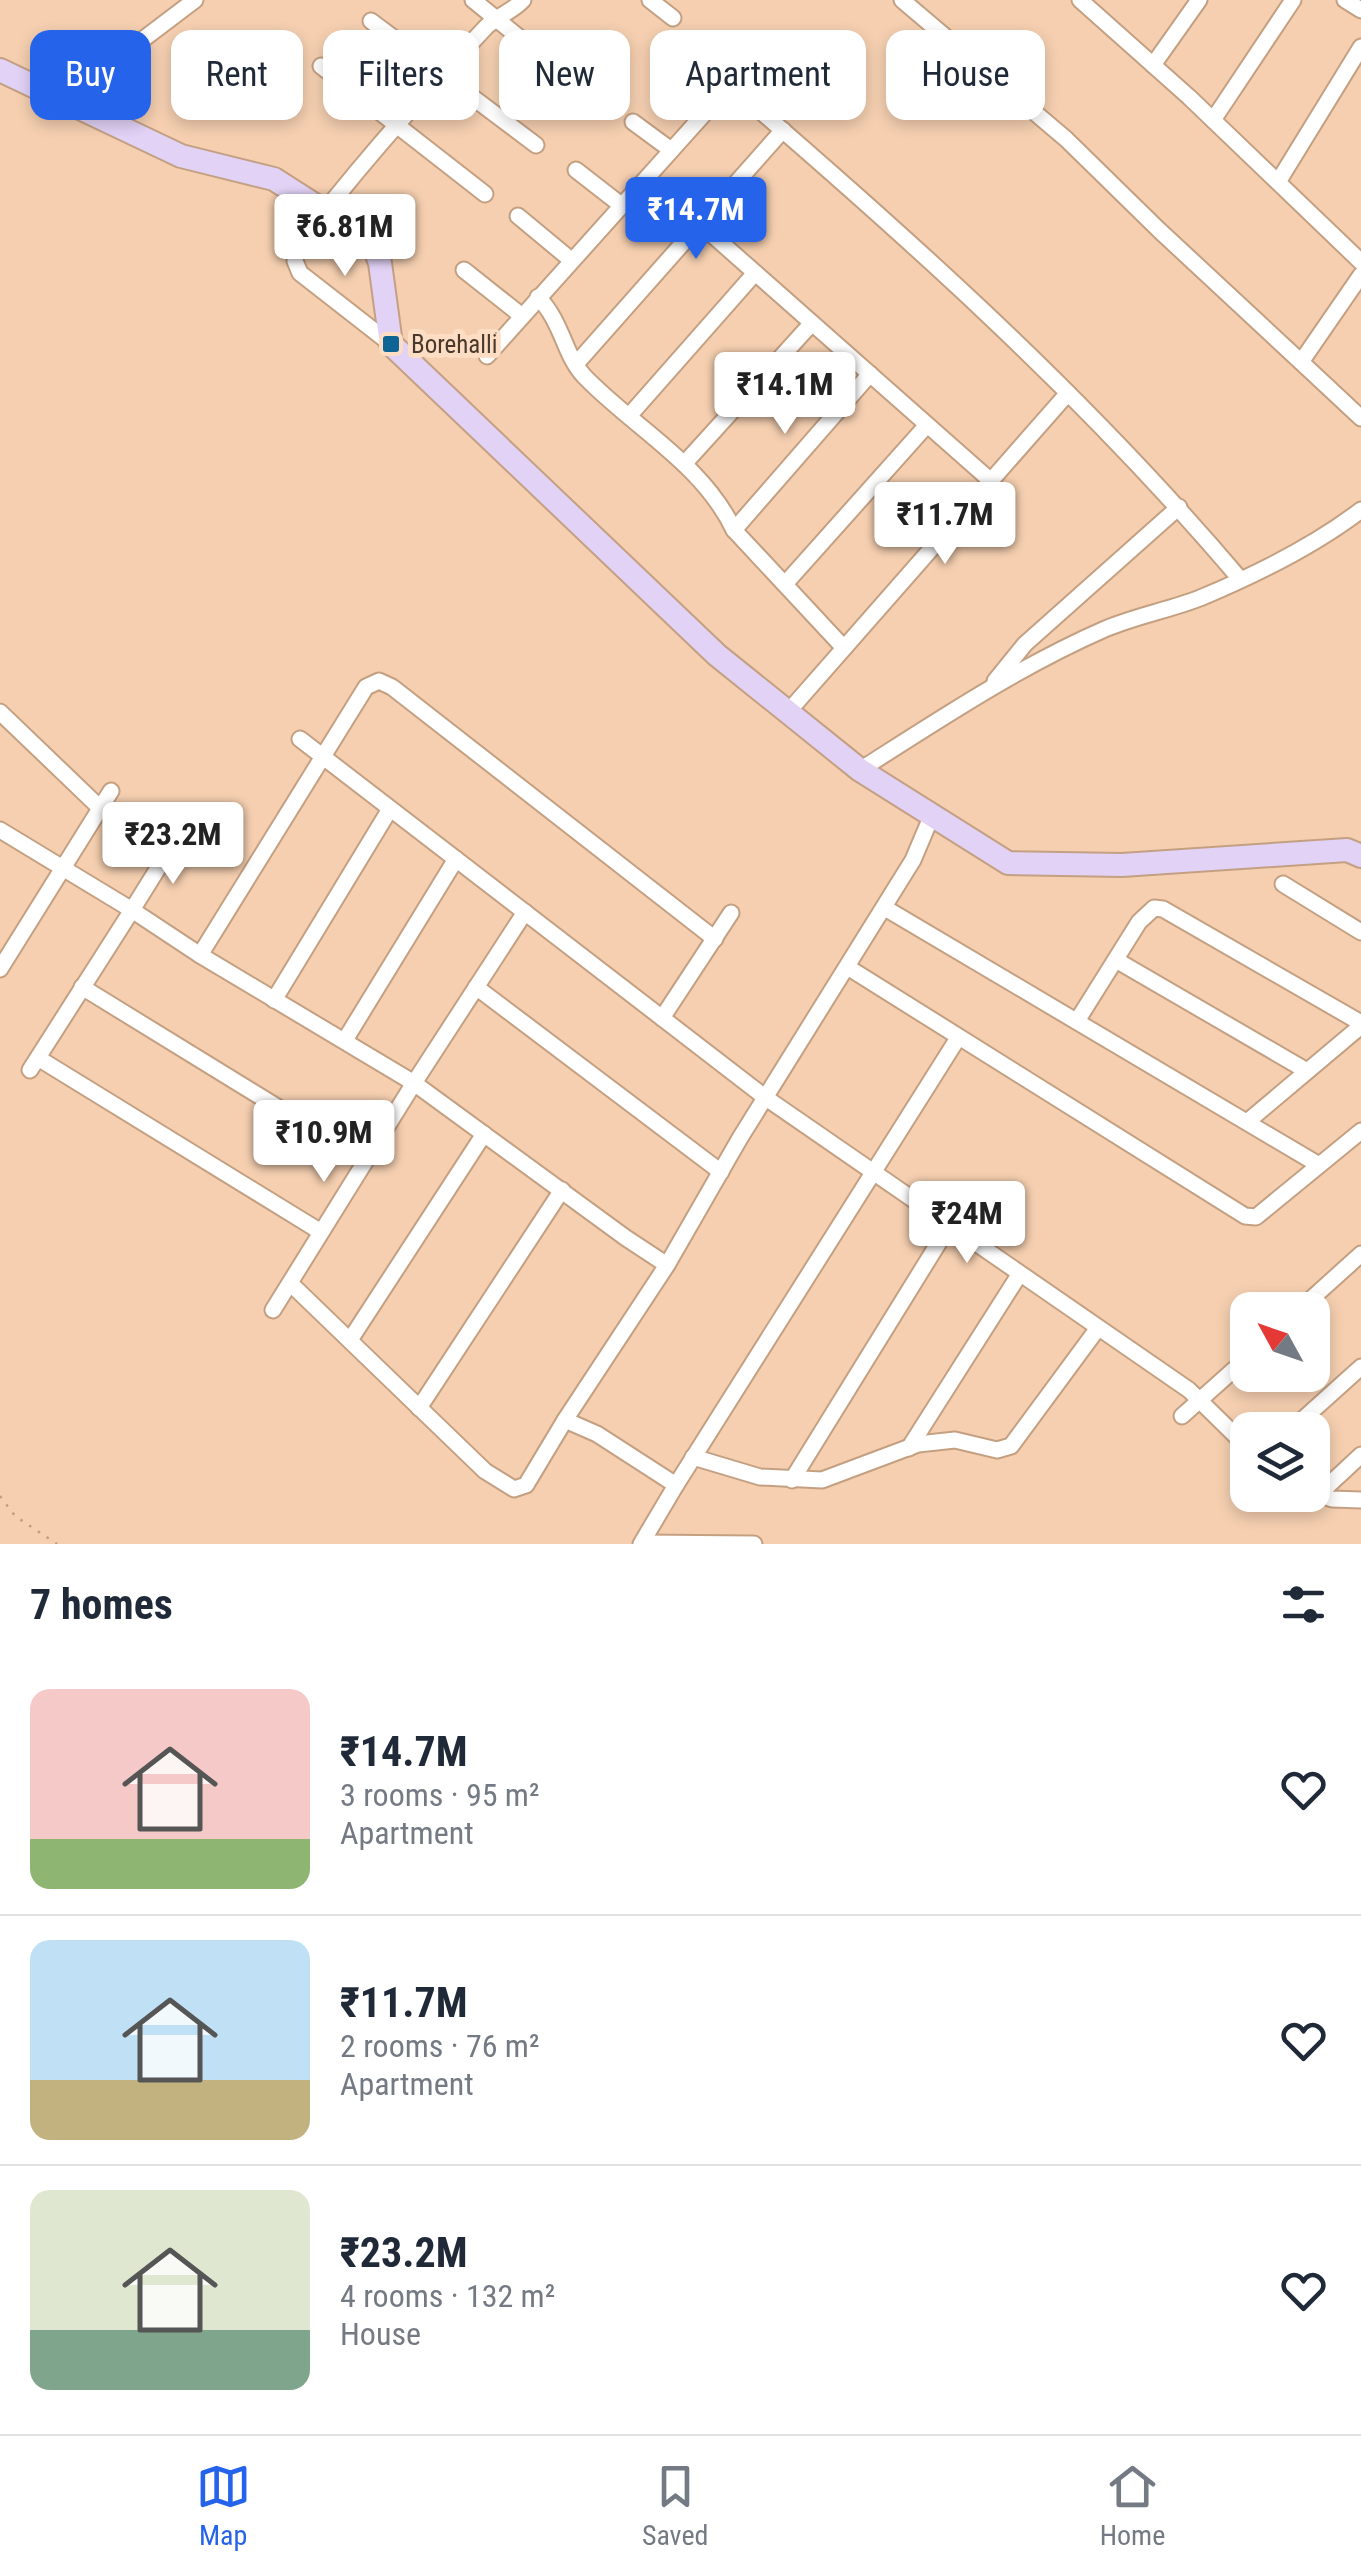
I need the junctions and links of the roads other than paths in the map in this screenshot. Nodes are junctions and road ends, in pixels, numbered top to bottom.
1 (195, 0) edge
2 (473, 0) edge
3 (501, 0) edge
4 (523, 0) edge
5 (650, 0) edge
6 (902, 0) edge
7 (1080, 0) edge
8 (1199, 0) edge
9 (1293, 0) edge
10 (1345, 0) edge
11 (1361, 10) edge
12 (495, 18) junction
13 (673, 18) dead end
14 (372, 22) dead end
15 (383, 30) edge
16 (510, 30) edge
17 (151, 33) edge
18 (479, 35) edge
19 (1361, 47) edge
20 (1153, 65) junction
21 (321, 66) dead end
22 (0, 70) edge
23 (30, 84) edge
24 (479, 102) edge
25 (105, 120) edge
26 (402, 120) edge
27 (698, 120) edge
28 (771, 120) edge
29 (1213, 120) junction
30 (633, 122) dead end
31 (396, 127) junction
32 (783, 130) junction
33 (536, 146) dead end
34 (671, 150) junction
35 (576, 170) dead end
36 (1278, 182) junction
37 (485, 194) dead end
38 (621, 205) junction
39 (324, 211) junction
40 (518, 216) dead end
41 (700, 224) junction
42 (572, 260) junction
43 (1361, 262) edge
44 (464, 270) dead end
45 (756, 273) junction
46 (1361, 276) edge
47 (538, 297) junction
48 (522, 316) junction
49 (812, 323) junction
50 (392, 344) junction
51 (487, 356) dead end
52 (1302, 362) junction
53 (576, 364) junction
54 (870, 374) junction
55 (1068, 393) junction
56 (629, 416) junction
57 (1361, 418) edge
58 (927, 425) junction
59 (684, 464) junction
60 (991, 481) junction
61 (1179, 507) junction
62 (1361, 510) edge
63 (734, 530) junction
64 (1240, 579) junction
65 (785, 584) junction
66 (844, 648) junction
67 (989, 688) junction
68 (0, 712) edge
69 (788, 712) junction
70 (300, 739) dead end
71 (323, 757) junction
72 (860, 770) junction
73 (111, 791) dead end
74 (100, 807) junction
75 (390, 809) junction
76 (932, 815) junction
77 (0, 830) edge
78 (175, 841) dead end
79 (1361, 856) edge
80 (456, 860) junction
81 (62, 867) junction
82 (1283, 884) dead end
83 (885, 908) junction
84 (132, 910) junction
85 (525, 912) junction
86 (732, 913) dead end
87 (1361, 932) edge
88 (714, 938) junction
89 (6, 947) edge
90 (200, 954) junction
91 (1116, 960) junction
92 (849, 968) junction
93 (0, 969) edge
94 (82, 987) junction
95 (476, 987) junction
96 (274, 1000) junction
97 (662, 1018) junction
98 (1077, 1021) junction
99 (1361, 1025) edge
100 (958, 1038) junction
101 (345, 1040) junction
102 (1307, 1072) junction
103 (414, 1083) junction
104 (766, 1098) junction
105 (1247, 1122) junction
106 (1361, 1131) edge
107 (484, 1134) junction
108 (365, 1162) junction
109 (1319, 1165) junction
110 (721, 1172) junction
111 (872, 1172) junction
112 (562, 1190) junction
113 (949, 1226) junction
114 (321, 1232) junction
115 (1361, 1254) edge
116 (667, 1265) junction
117 (1019, 1275) junction
118 (290, 1283) junction
119 (1319, 1292) edge
120 (274, 1310) dead end
121 (1098, 1328) junction
122 (350, 1340) junction
123 (1361, 1367) edge
124 (1230, 1372) edge
125 (1198, 1401) junction
126 (419, 1408) junction
127 (1312, 1412) edge
128 (1182, 1416) dead end
129 (565, 1420) junction
130 (1230, 1431) edge
131 (908, 1448) junction
132 (1361, 1454) edge
133 (693, 1457) junction
134 (792, 1480) junction
135 (1330, 1481) edge
136 (676, 1485) junction
137 (1330, 1496) edge
138 (1361, 1500) edge
139 (641, 1543) edge
140 (754, 1544) edge

1 - 17 street
2 - 12 street
3 - 12 street
4 - 12 street
5 - 13 street
6 - 52 street
7 - 20 street
8 - 20 street
9 - 29 street
10 - 11 street
12 - 16 street
12 - 18 street
14 - 15 street
19 - 36 street
20 - 29 street
21 - 31 street
22 - 23 main road
24 - 33 street
25 - 39 main road
26 - 31 street
27 - 34 street
28 - 32 street
29 - 36 street
30 - 34 street
31 - 37 street
31 - 39 street
32 - 41 street
32 - 55 street
34 - 38 street
35 - 38 street
36 - 43 street
38 - 42 street
39 - 50 main road
39 - 50 street
40 - 42 street
41 - 45 street
41 - 53 street
42 - 47 street
44 - 48 street
45 - 49 street
45 - 56 street
46 - 52 street
47 - 48 street
47 - 53 street
48 - 51 street
49 - 54 street
49 - 59 street
50 - 69 main road
52 - 57 street
53 - 56 street
54 - 58 street
54 - 63 street
55 - 60 street
55 - 61 street
56 - 59 street
58 - 60 street
58 - 65 street
59 - 63 street
60 - 66 street
61 - 64 street
61 - 67 street
62 - 64 street
63 - 65 street
64 - 67 street
65 - 66 street
66 - 69 street
67 - 72 street
68 - 74 street
69 - 72 main road
70 - 71 street
71 - 75 street
71 - 88 street
71 - 90 street
72 - 76 main road
73 - 74 street
74 - 81 street
75 - 80 street
75 - 96 street
76 - 79 main road
76 - 83 street
77 - 81 street
78 - 84 street
80 - 85 street
80 - 101 street
81 - 84 street
81 - 89 street
82 - 87 street
83 - 92 street
83 - 98 street
84 - 90 street
84 - 94 street
85 - 95 street
85 - 97 street
86 - 88 street
88 - 97 street
89 - 93 street
90 - 96 street
91 - 98 street
91 - 99 street
91 - 102 street
92 - 100 street
92 - 104 street
94 - 108 street
94 - 114 street
95 - 103 street
95 - 110 street
96 - 101 street
97 - 104 street
98 - 105 street
99 - 102 street
100 - 109 street
100 - 111 street
101 - 103 street
102 - 105 street
103 - 107 street
103 - 108 street
104 - 110 street
104 - 111 street
105 - 109 street
106 - 109 street
107 - 112 street
107 - 122 street
108 - 114 street
110 - 116 street
111 - 113 street
111 - 133 street
112 - 116 street
112 - 126 street
113 - 117 street
113 - 134 street
114 - 118 street
115 - 119 street
116 - 129 street
117 - 121 street
117 - 131 street
118 - 120 street
118 - 122 street
121 - 125 street
121 - 131 street
122 - 126 street
123 - 127 street
124 - 125 street
125 - 128 street
125 - 130 street
126 - 129 street
129 - 136 street
131 - 134 street
132 - 135 street
133 - 134 street
133 - 136 street
136 - 139 street
137 - 138 street
139 - 140 street

